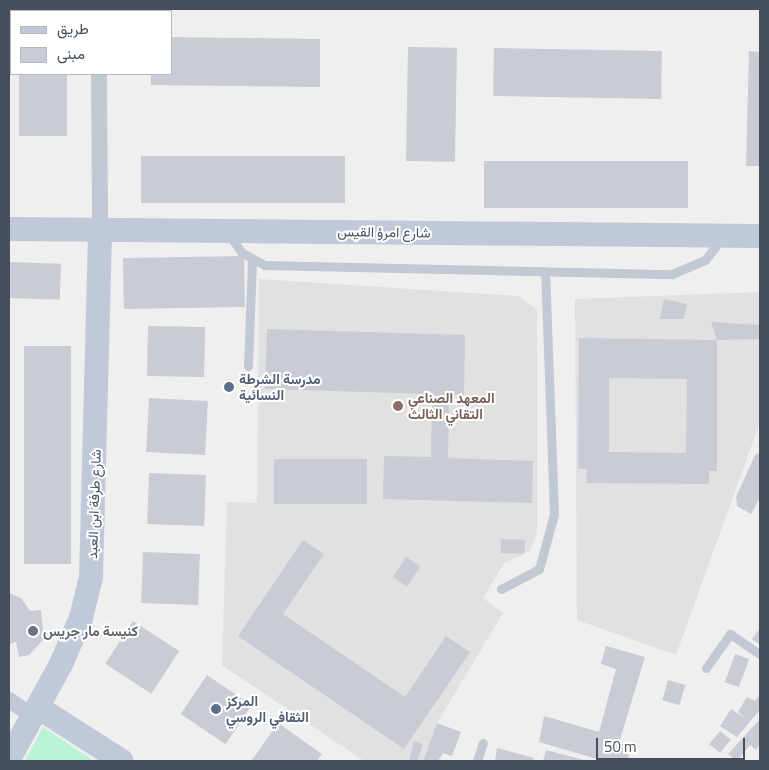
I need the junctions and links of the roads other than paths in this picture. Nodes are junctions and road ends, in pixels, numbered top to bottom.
1 (99, 75) edge
2 (9, 229) edge
3 (100, 231) junction
4 (227, 231) junction
5 (723, 236) junction
6 (760, 236) edge
7 (252, 260) junction
8 (545, 271) junction
9 (248, 366) dead end
10 (501, 589) dead end
11 (760, 654) edge
12 (706, 668) dead end
13 (9, 700) edge
14 (36, 712) junction
15 (483, 743) dead end
16 (9, 759) edge
17 (122, 761) edge
18 (477, 761) edge

1 - 3 street
2 - 3 street, شارع امرؤ القيس
3 - 4 street, شارع امرؤ القيس
3 - 14 street, شارع طرفة ابن العبد
4 - 5 street, شارع امرؤ القيس
4 - 7 lane
5 - 6 street, شارع امرؤ القيس
5 - 8 lane
7 - 8 lane
7 - 9 lane
8 - 10 lane
11 - 12 lane
13 - 14 street
14 - 16 street, شارع طرفة ابن العبد
14 - 17 street
15 - 18 lane

